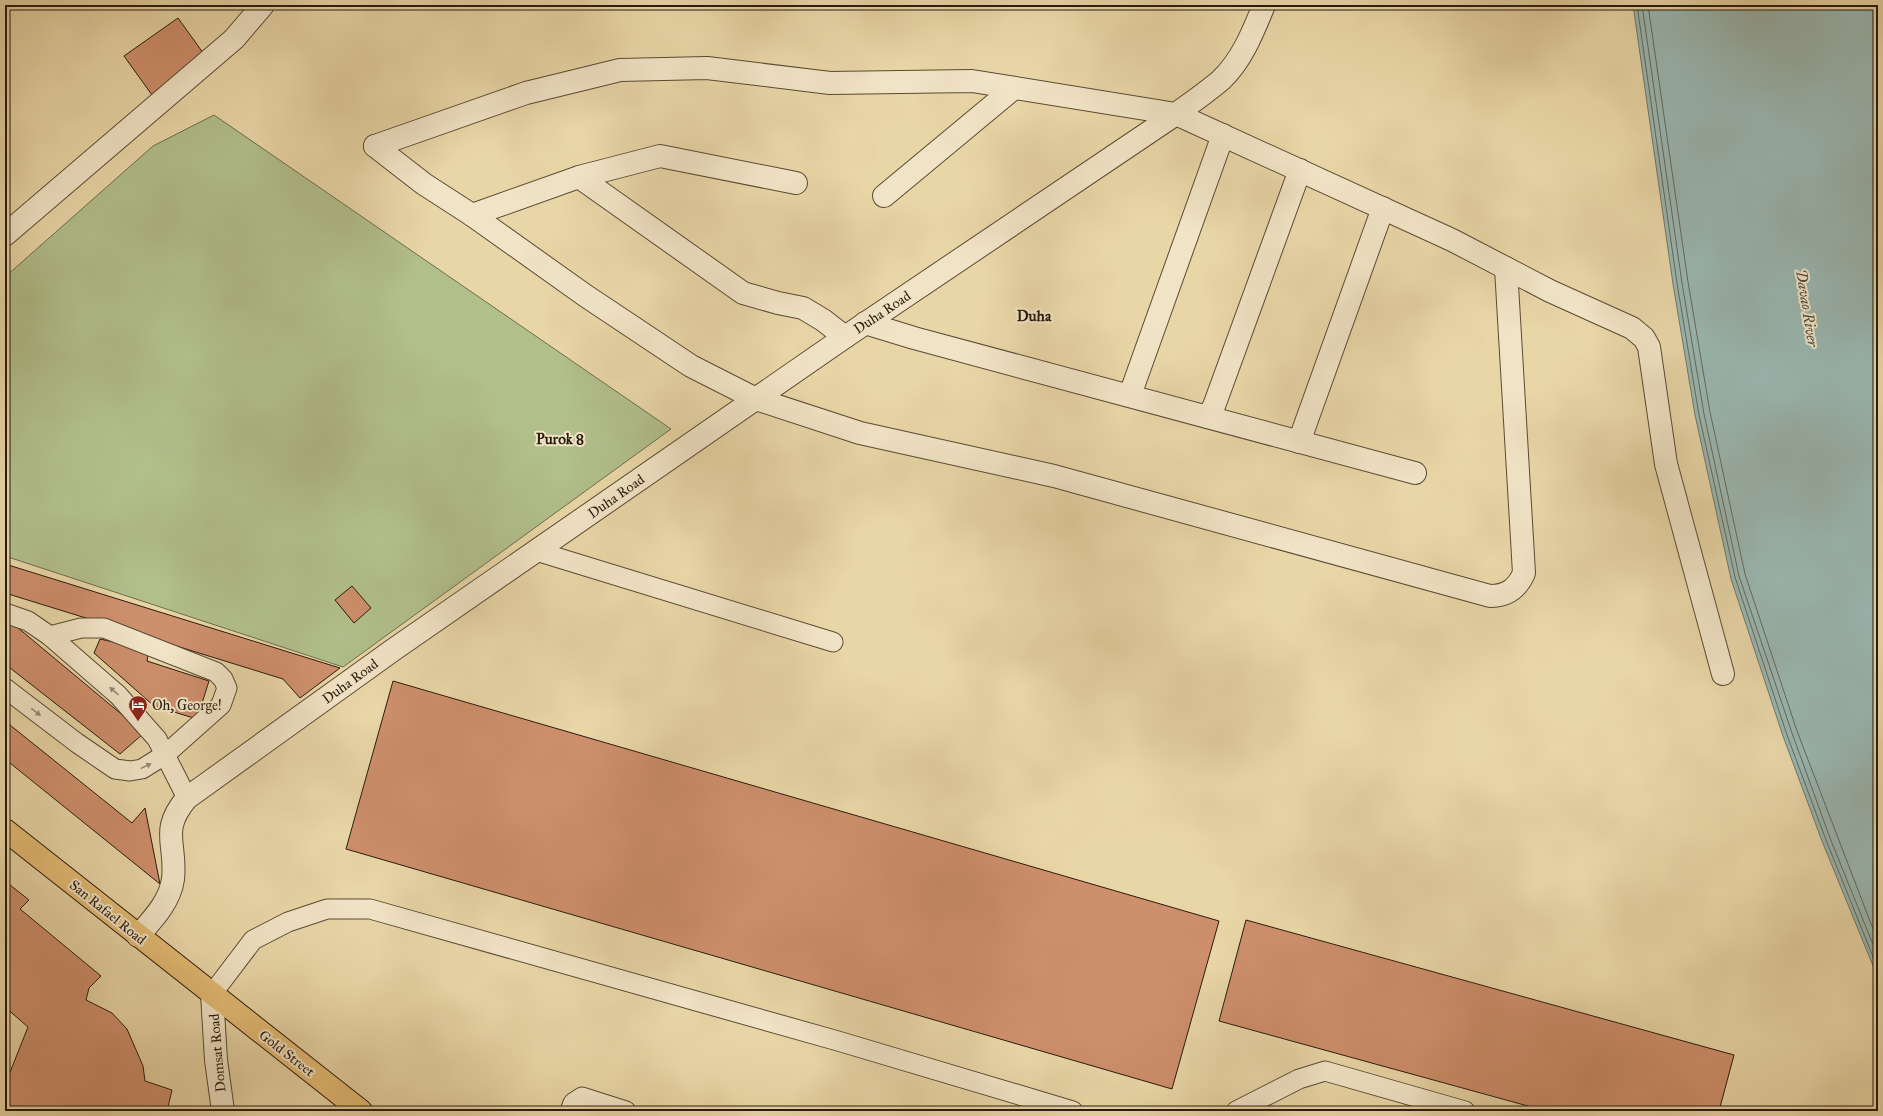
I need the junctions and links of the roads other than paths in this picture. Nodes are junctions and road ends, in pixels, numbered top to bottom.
1 (263, 5) edge
2 (1264, 5) edge
3 (1014, 88) junction
4 (1176, 114) junction
5 (1223, 135) junction
6 (1300, 170) junction
7 (579, 178) junction
8 (796, 184) dead end
9 (884, 196) dead end
10 (1383, 208) junction
11 (472, 215) junction
12 (5, 234) edge
13 (1506, 268) junction
14 (865, 323) junction
15 (845, 337) junction
16 (1130, 395) junction
17 (756, 399) junction
18 (1208, 417) junction
19 (1299, 442) junction
20 (1415, 473) dead end
21 (536, 551) junction
22 (5, 613) edge
23 (50, 636) junction
24 (833, 642) dead end
25 (1723, 674) dead end
26 (5, 688) edge
27 (166, 754) junction
28 (187, 798) junction
29 (5, 830) edge
30 (138, 936) junction
31 (212, 994) junction
32 (223, 1111) edge
33 (361, 1111) edge
34 (570, 1111) edge
35 (626, 1111) edge
36 (1073, 1111) edge
37 (1236, 1111) edge
38 (1465, 1111) edge

1 - 12 street
2 - 4 street, Duha Road
3 - 4 street
3 - 9 street
3 - 11 street
4 - 5 street
4 - 14 street, Duha Road
5 - 6 street
5 - 16 street
6 - 10 street
6 - 18 street
7 - 8 street
7 - 11 street
7 - 15 street
10 - 13 street
10 - 19 street
11 - 17 street
13 - 17 street
13 - 25 street
14 - 15 street, Duha Road
14 - 16 street
15 - 17 street, Duha Road
16 - 18 street
17 - 21 street, Duha Road
18 - 19 street
19 - 20 street
21 - 24 lane
21 - 28 street, Duha Road
22 - 23 lane
27 -> 23 lane
23 - 27 lane
26 -> 27 lane
27 - 28 lane
28 - 30 street, Duha Road
29 - 30 main road, San Rafael Road
30 - 31 main road, San Rafael Road
31 - 32 street, Domsat Road
31 - 33 main road, Gold Street
31 - 36 lane
34 - 35 lane
37 - 38 lane

